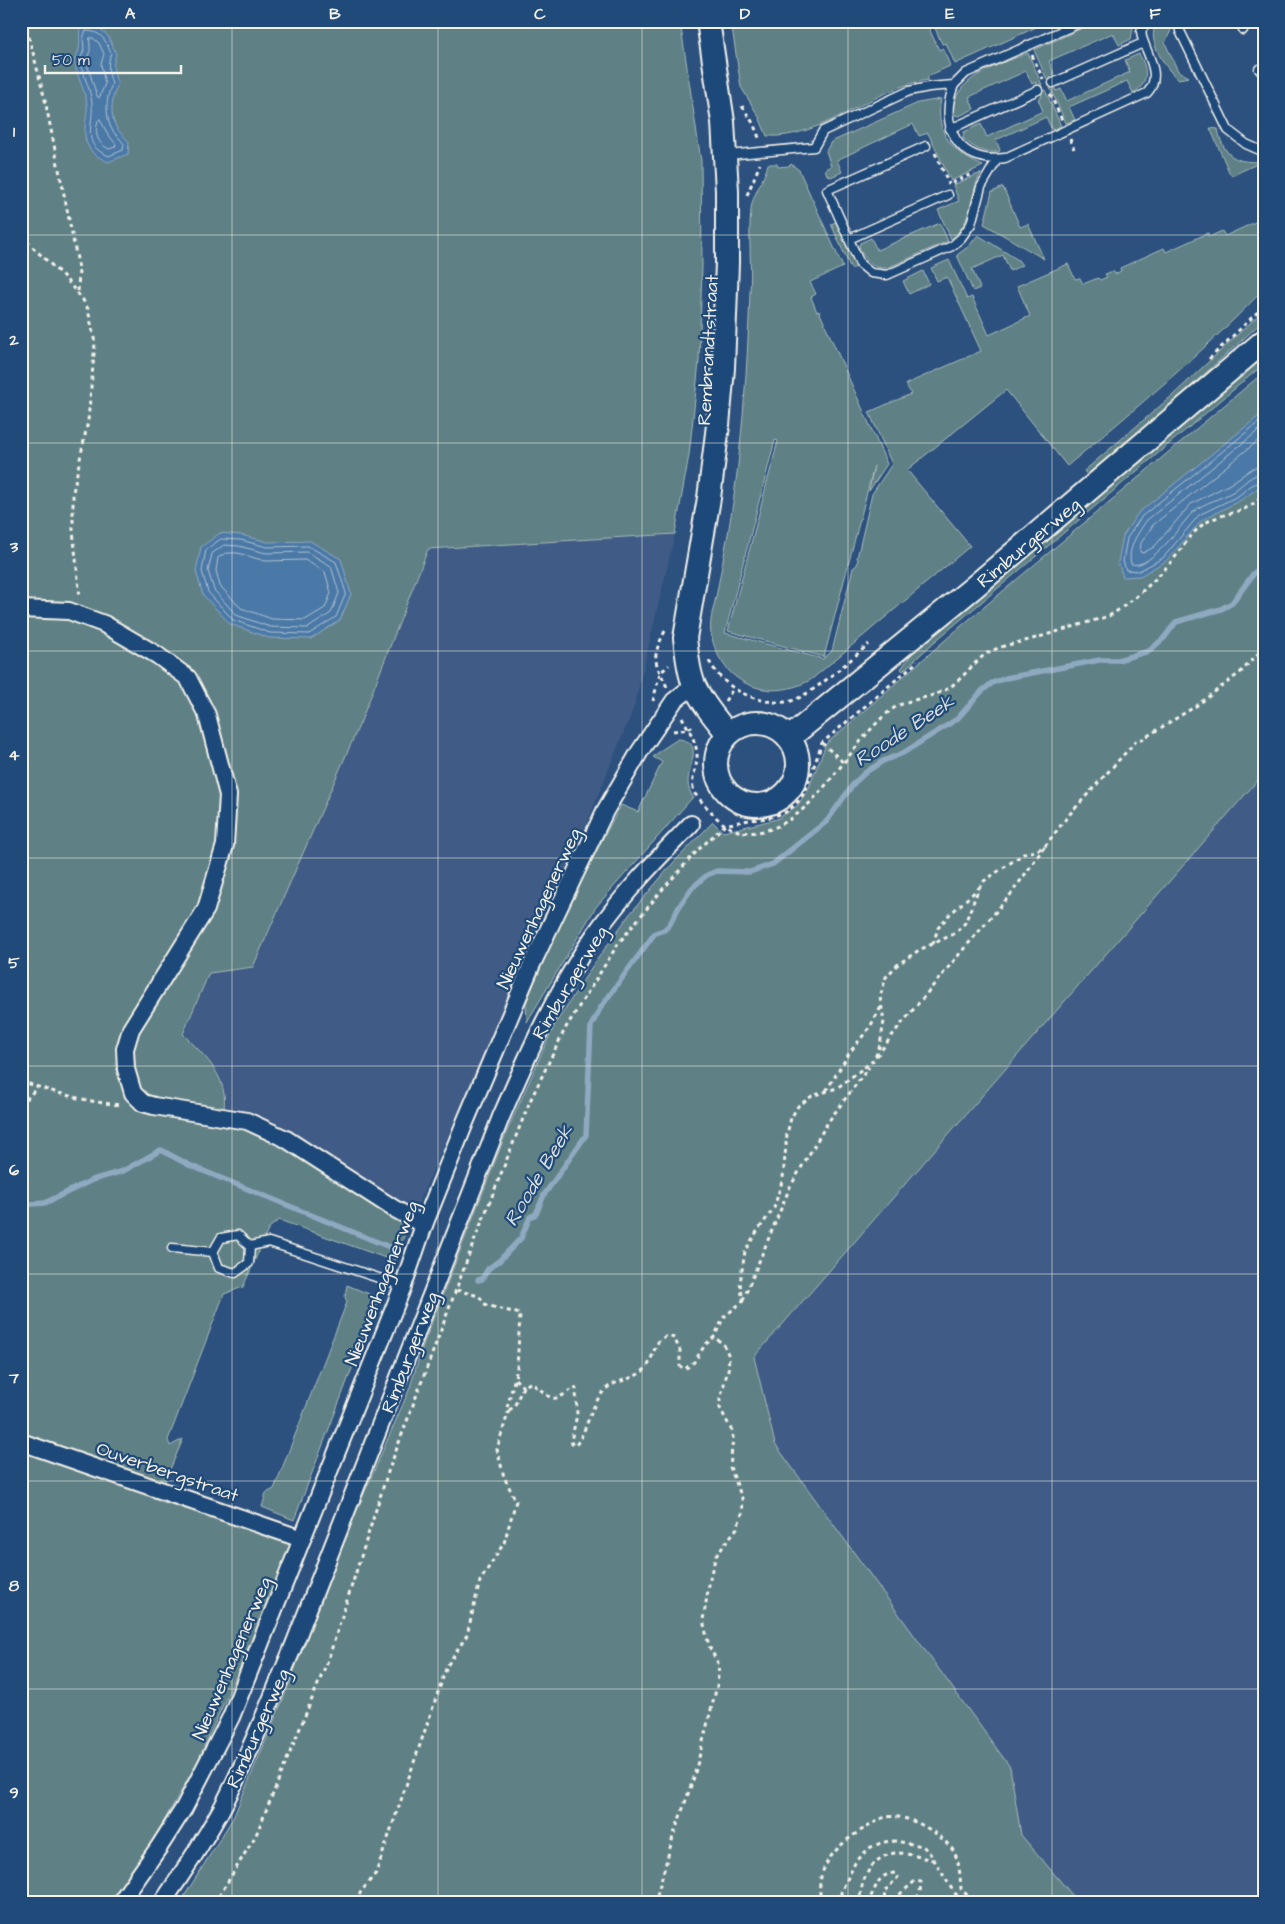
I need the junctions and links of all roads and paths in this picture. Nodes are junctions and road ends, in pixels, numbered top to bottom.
1 (25, 21) edge
2 (708, 21) edge
3 (1084, 21) edge
4 (1148, 21) edge
5 (1178, 21) edge
6 (1144, 43) junction
7 (1053, 83) dead end
8 (954, 85) junction
9 (1038, 90) dead end
10 (950, 129) junction
11 (930, 147) joint
12 (1263, 152) edge
13 (725, 155) junction
14 (997, 160) junction
15 (949, 184) dead end
16 (948, 195) dead end
17 (21, 236) edge
18 (849, 239) junction
19 (78, 294) junction
20 (1264, 306) edge
21 (1264, 341) edge
22 (1203, 364) dead end
23 (1264, 493) edge
24 (21, 609) edge
25 (81, 616) junction
26 (666, 629) dead end
27 (869, 644) dead end
28 (1264, 647) edge
29 (705, 653) dead end
30 (660, 673) dead end
31 (694, 685) junction
32 (688, 729) dead end
33 (728, 734) junction
34 (789, 738) junction
35 (843, 762) junction
36 (691, 824) dead end
37 (725, 826) junction
38 (1045, 846) junction
39 (979, 888) junction
40 (933, 944) junction
41 (882, 1006) junction
42 (874, 1060) junction
43 (21, 1081) edge
44 (38, 1087) junction
45 (825, 1092) junction
46 (143, 1103) junction
47 (21, 1106) edge
48 (424, 1225) junction
49 (250, 1246) junction
50 (172, 1248) dead end
51 (213, 1252) junction
52 (403, 1286) junction
53 (456, 1290) junction
54 (743, 1301) junction
55 (714, 1337) junction
56 (515, 1379) junction
57 (522, 1387) junction
58 (509, 1410) junction
59 (21, 1442) edge
60 (302, 1538) junction
61 (934, 1860) junction
62 (120, 1903) edge
63 (162, 1903) edge
64 (215, 1903) edge
65 (358, 1903) edge
66 (655, 1903) edge
67 (822, 1903) edge
68 (842, 1903) edge
69 (864, 1903) edge
70 (913, 1903) edge
71 (964, 1903) edge
72 (975, 1903) edge

1 - 19 path
2 - 13 street, Rembrandtstraat
3 - 8 lane
4 - 6 lane
5 - 12 lane
6 - 7 lane
6 - 14 lane
8 - 10 lane
8 - 13 lane
9 - 10 lane
10 - 14 lane
11 - 15 path
11 - 18 lane
13 - 31 street, Rembrandtstraat
14 - 18 lane
16 - 18 lane
17 - 19 path
19 - 25 path
20 - 22 path
21 - 34 street, Rimburgerweg
23 - 35 path
24 - 25 street
25 - 46 street
26 - 30 path
27 - 29 path
28 - 38 path
31 - 33 street, Rembrandtstraat
31 - 48 street, Nieuwenhagenerweg
32 - 37 path
33 - 34 street
33 - 34 street
35 - 37 path
35 - 37 path
36 - 63 street, Rimburgerweg
37 - 53 path, Rimburgerweg
38 - 39 path
38 - 42 path
39 - 40 path
39 - 40 path
40 - 41 path
41 - 42 path
41 - 45 path
42 - 45 path
42 - 54 path
43 - 44 path
44 - 46 path
44 - 47 path
45 - 54 path
46 - 48 street
48 - 52 street, Nieuwenhagenerweg
49 - 51 lane
49 - 51 lane
49 - 52 lane
50 - 51 lane
52 - 60 street, Nieuwenhagenerweg
53 - 56 path
53 - 64 path, Rimburgerweg
54 - 55 path
55 - 57 path
55 - 66 path
56 - 57 path
56 - 58 path
57 - 58 path
58 - 65 path
59 - 60 street, Ouverbergstraat
60 - 62 street, Nieuwenhagenerweg
61 - 68 path
61 - 69 path
61 - 71 path
67 - 72 path
69 - 70 path

